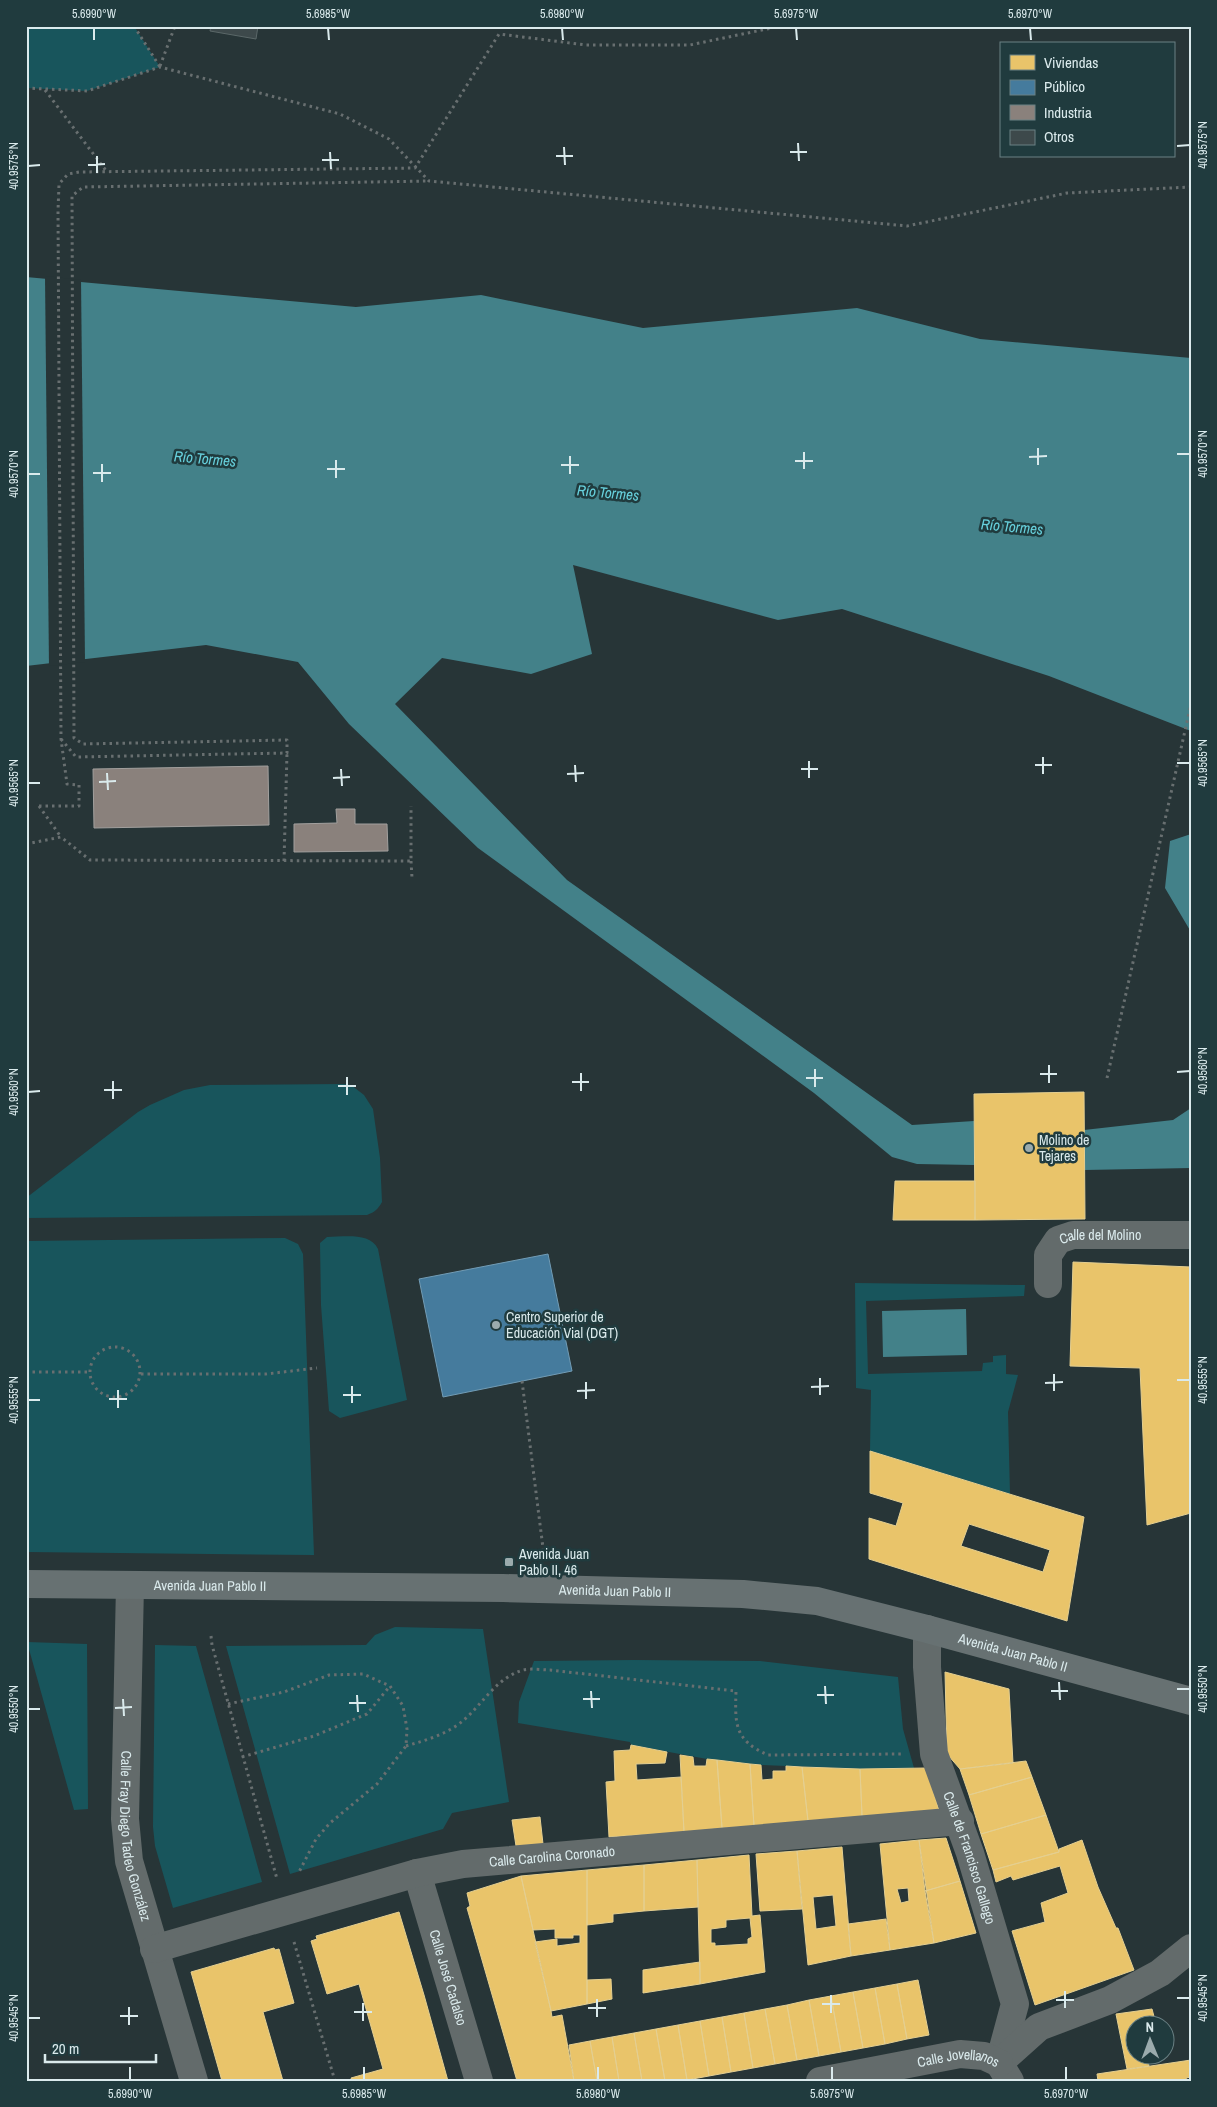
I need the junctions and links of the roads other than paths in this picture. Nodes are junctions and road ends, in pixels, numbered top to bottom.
1 (1191, 1235) edge
2 (1048, 1284) dead end
3 (26, 1584) edge
4 (130, 1585) junction
5 (927, 1629) junction
6 (1191, 1701) edge
7 (960, 1821) junction
8 (417, 1873) junction
9 (1191, 1948) edge
10 (154, 1949) junction
11 (1004, 2072) edge
12 (194, 2081) edge
13 (478, 2081) edge
14 (820, 2081) edge

1 - 2 street, Calle del Molino
3 - 4 highway, Avenida Juan Pablo II
4 - 5 highway, Avenida Juan Pablo II
4 - 10 street, Calle Fray Diego Tadeo González
5 - 6 highway, Avenida Juan Pablo II
5 - 7 street, Calle de Francisco Gallego
7 - 8 street, Calle Carolina Coronado
7 - 11 street, Calle de Francisco Gallego
8 - 10 street, Calle Carolina Coronado
8 - 13 street, Calle José Cadalso
9 - 11 street, Calle Jovellanos
10 - 12 street, Calle Fray Diego Tadeo González
11 - 14 street, Calle Jovellanos

